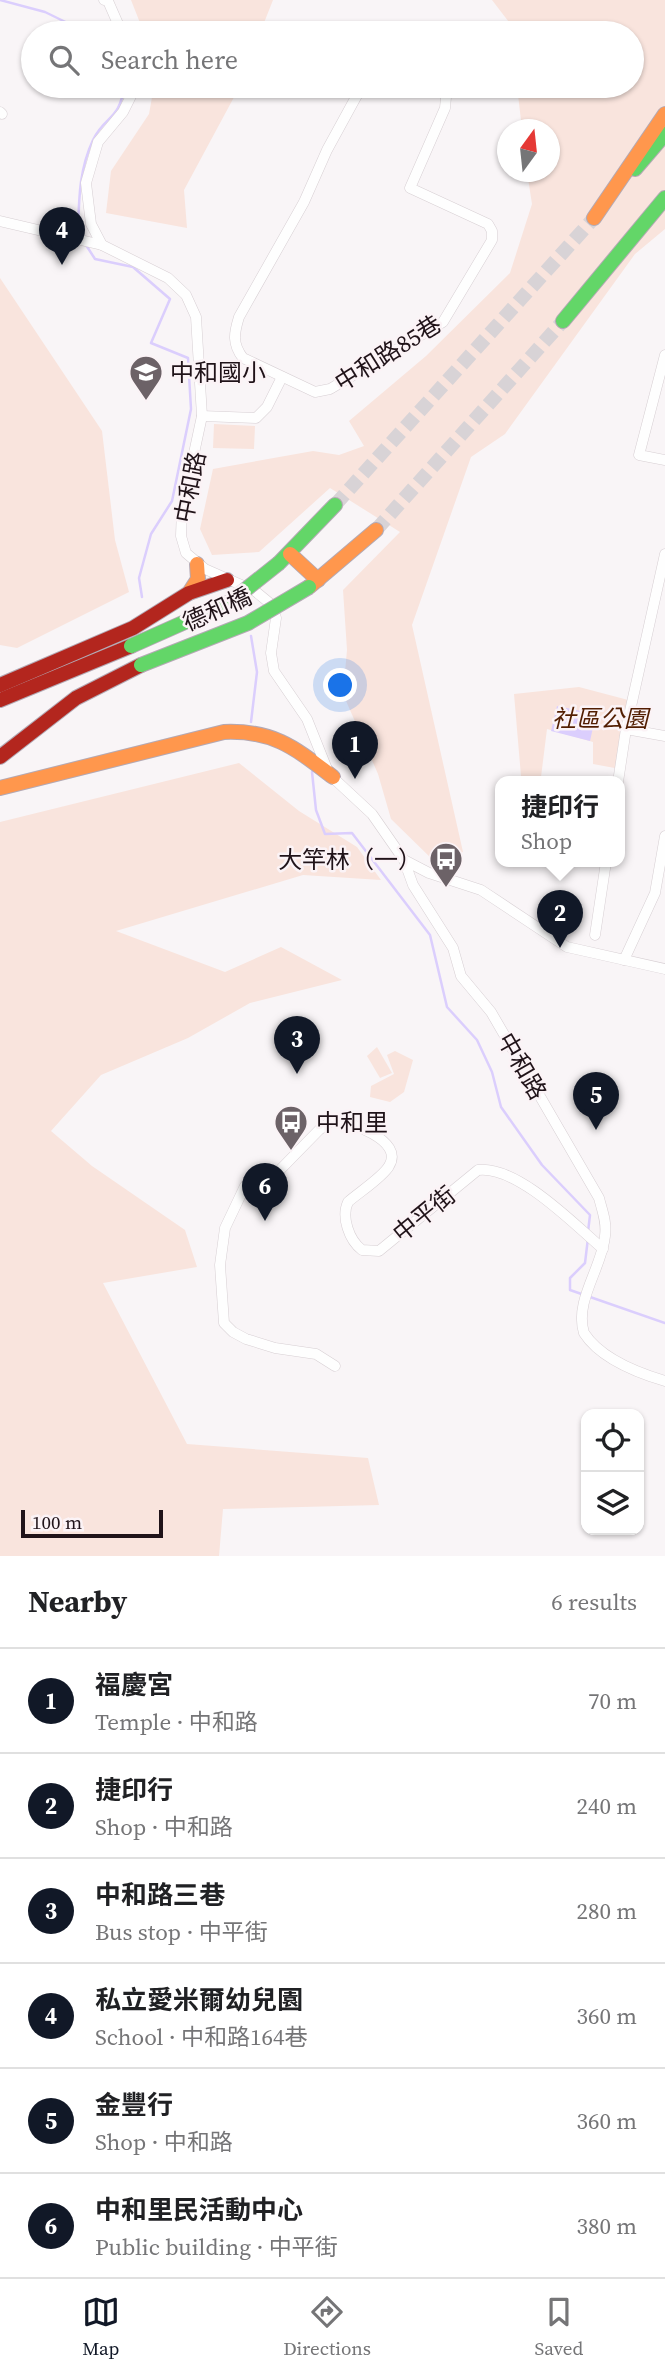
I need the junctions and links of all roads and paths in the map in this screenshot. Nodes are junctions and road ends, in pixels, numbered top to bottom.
1 (104, 0) edge
2 (117, 21) edge
3 (130, 98) edge
4 (356, 98) edge
5 (446, 98) edge
6 (665, 114) edge
7 (665, 134) edge
8 (665, 198) edge
9 (665, 211) edge
10 (0, 221) edge
11 (97, 244) junction
12 (628, 244) junction
13 (563, 321) tunnel mouth
14 (665, 355) edge
15 (282, 377) junction
16 (202, 416) junction
17 (665, 460) edge
18 (335, 505) tunnel mouth
19 (376, 530) tunnel mouth
20 (665, 554) edge
21 (285, 559) junction
22 (197, 564) junction
23 (226, 580) junction
24 (313, 584) junction
25 (190, 593) junction
26 (0, 685) edge
27 (0, 700) edge
28 (626, 729) junction
29 (665, 736) edge
30 (0, 757) edge
31 (305, 757) junction
32 (322, 758) junction
33 (619, 776) edge
34 (333, 777) junction
35 (0, 788) edge
36 (665, 836) edge
37 (404, 860) junction
38 (605, 867) edge
39 (429, 873) junction
40 (413, 885) junction
41 (595, 935) dead end
42 (624, 960) junction
43 (665, 970) edge
44 (605, 1217) junction
45 (585, 1231) junction
46 (603, 1249) junction
47 (335, 1366) dead end
48 (665, 1381) edge

1 - 2 street
3 - 11 street
4 - 15 street, 中和路85巷
5 - 15 street, 中和路85巷
6 - 7 main road
8 - 12 main road
9 - 12 main road
10 - 11 street, 中和路
11 - 16 street, 中和路
12 - 13 main road
14 - 17 street
15 - 16 street
16 - 22 street, 中和路
18 - 21 main road, 德和橋
19 - 24 main road, 德和橋
20 - 28 street
21 - 24 main road
21 - 27 main road, 德和橋, bridge
22 - 23 street, 中和路
22 - 25 main road
23 - 25 main road
23 - 32 street, 中和路
24 - 30 main road, 德和橋, bridge
25 - 26 main road
28 - 29 street
28 - 33 street
31 - 32 main road
31 - 34 main road
31 - 35 main road
32 - 34 street, 中和路
34 - 37 street, 中和路
36 - 42 street
37 - 39 street, 中和路
37 - 40 street, 中和路
38 - 41 street
39 - 40 street
39 - 42 street, 中和路
40 - 44 street, 中和路
42 - 43 street, 中和路
44 - 45 street
44 - 46 street, 中和路
45 - 46 street, 中平街
45 - 47 street, 中平街
46 - 48 street, 中和路

